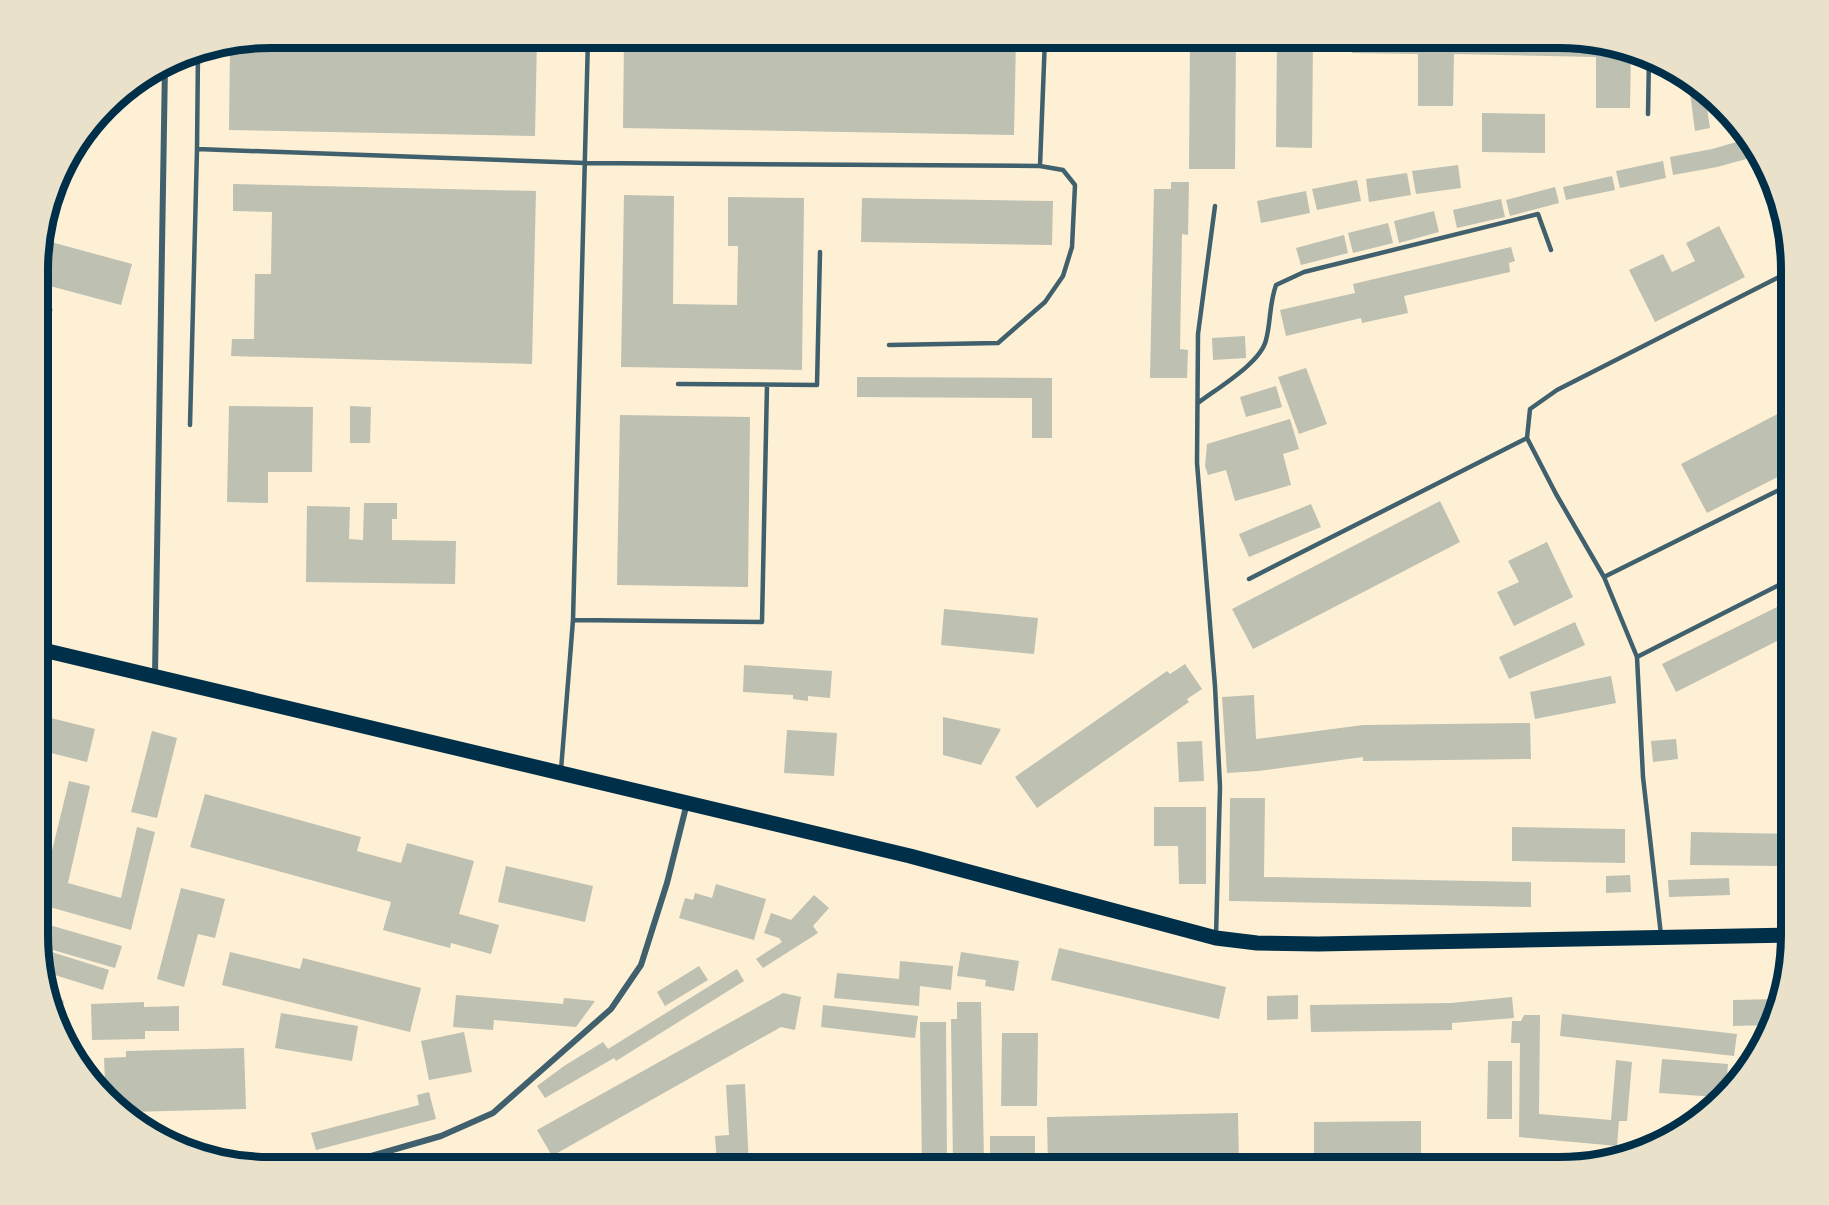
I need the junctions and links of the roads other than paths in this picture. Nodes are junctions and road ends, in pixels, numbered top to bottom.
1 (588, 48) edge
2 (1045, 48) edge
3 (198, 60) edge
4 (1649, 67) edge
5 (165, 75) edge
6 (1648, 114) dead end
7 (197, 149) junction
8 (585, 163) junction
9 (1040, 166) junction
10 (1215, 206) dead end
11 (1551, 250) dead end
12 (820, 252) dead end
13 (1781, 276) edge
14 (889, 345) dead end
15 (678, 384) dead end
16 (767, 385) junction
17 (1198, 403) junction
18 (190, 425) dead end
19 (1527, 438) junction
20 (1781, 489) edge
21 (1604, 577) junction
22 (1250, 579) dead end
23 (1781, 584) edge
24 (573, 620) junction
25 (48, 651) edge
26 (1637, 657) junction
27 (155, 675) junction
28 (561, 772) junction
29 (687, 803) junction
30 (1781, 934) edge
31 (1661, 937) junction
32 (1216, 938) junction
33 (368, 1157) edge

1 - 8 lane
2 - 9 lane
3 - 7 lane
4 - 6 lane
5 - 27 street
7 - 8 lane
7 - 18 lane
8 - 9 lane
8 - 24 lane
9 - 14 lane
10 - 17 lane
11 - 17 lane
12 - 16 lane
13 - 19 lane
15 - 16 lane
16 - 24 lane
17 - 32 lane
19 - 21 lane
19 - 22 lane
20 - 21 lane
21 - 26 lane
23 - 26 lane
24 - 28 lane
25 - 27 main road
26 - 31 lane
27 - 28 main road
28 - 29 main road
29 - 32 main road
29 - 33 street
30 - 31 main road
31 - 32 main road

